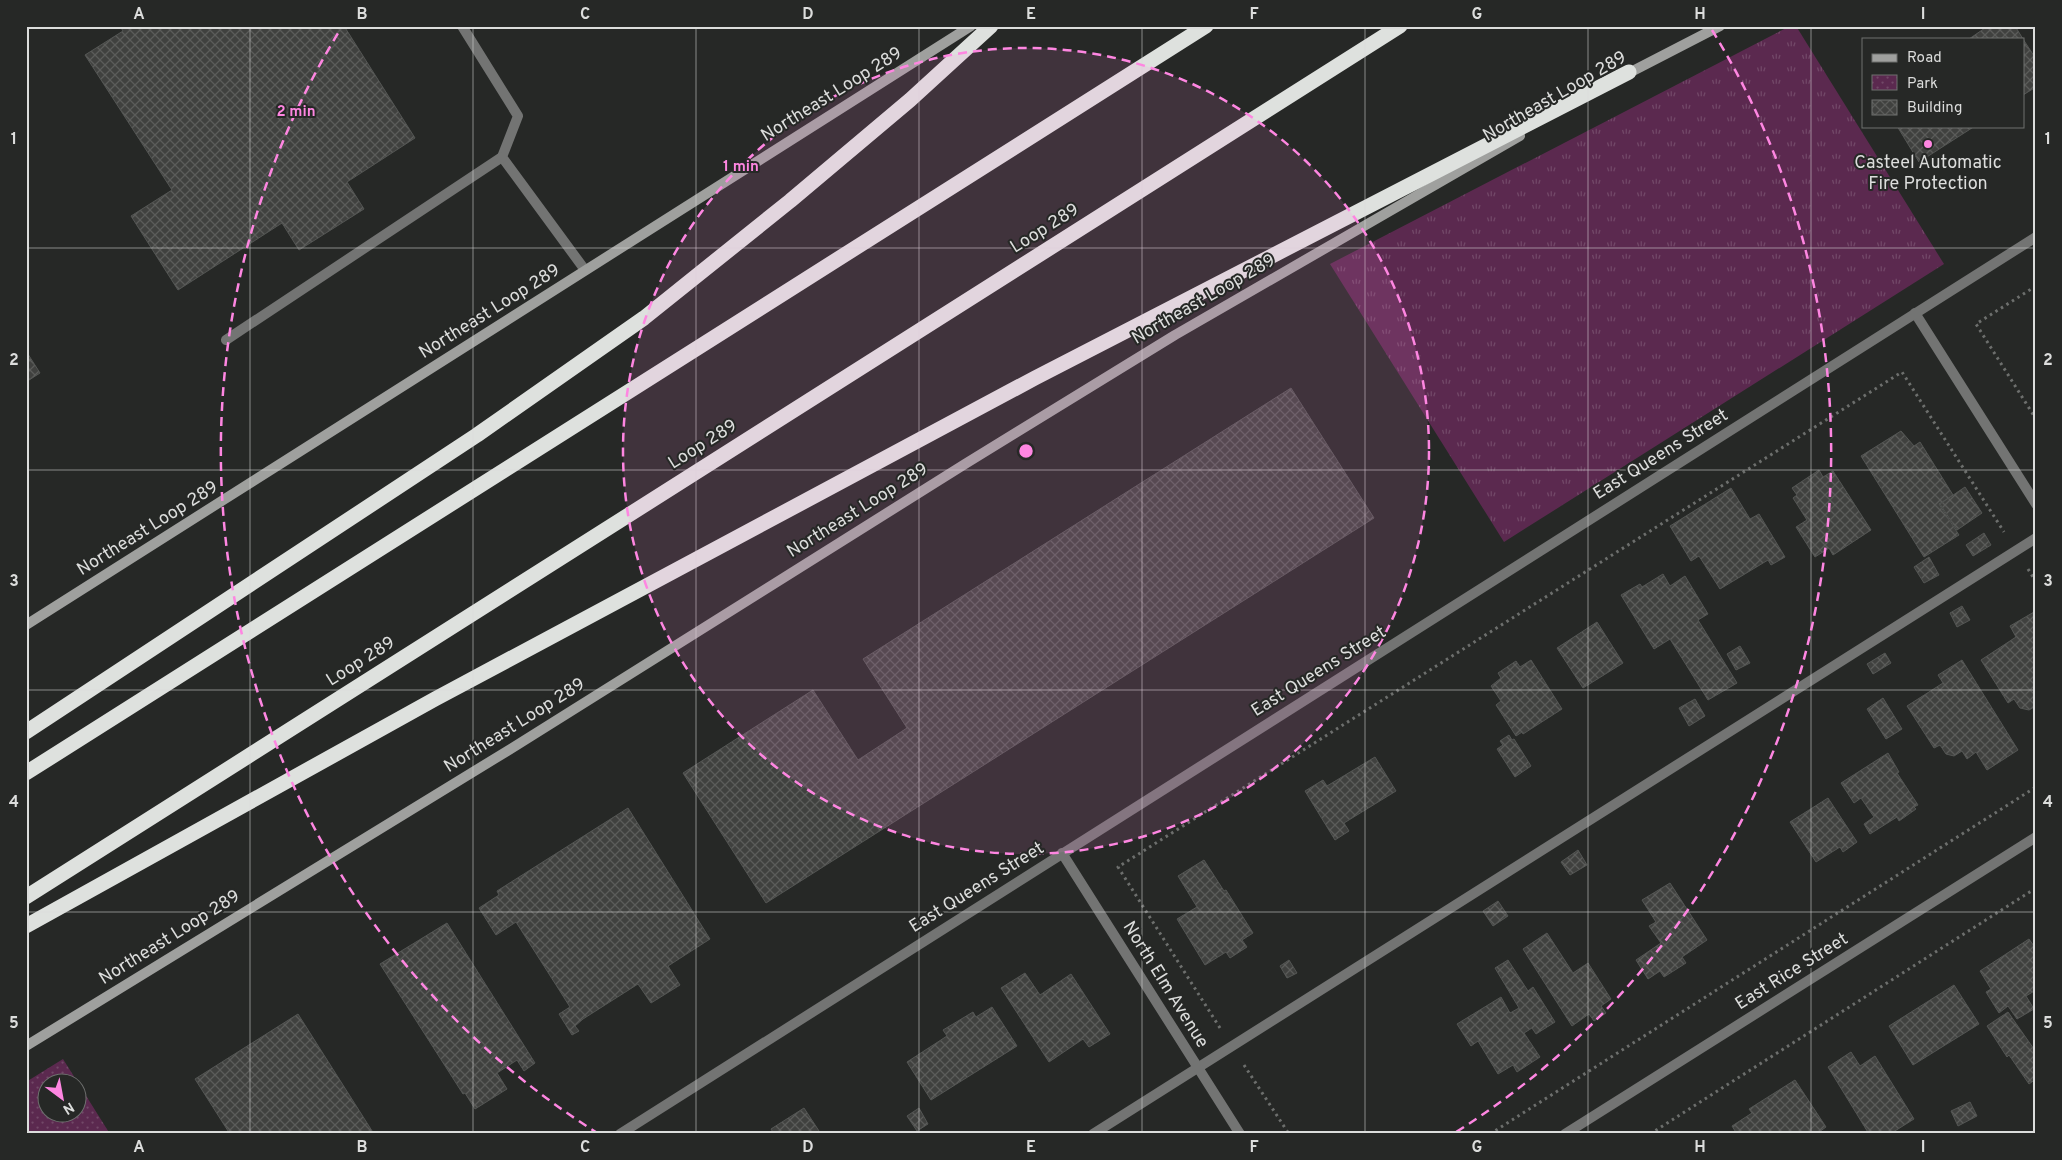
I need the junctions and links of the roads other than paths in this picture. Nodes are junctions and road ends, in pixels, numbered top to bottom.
1 (462, 26) edge
2 (971, 26) edge
3 (991, 26) edge
4 (1206, 26) edge
5 (1400, 26) edge
6 (1720, 26) edge
7 (1629, 72) junction
8 (502, 157) junction
9 (2036, 238) edge
10 (585, 270) junction
11 (1915, 313) junction
12 (226, 340) dead end
13 (2036, 504) edge
14 (2036, 538) edge
15 (26, 625) edge
16 (26, 732) edge
17 (26, 773) edge
18 (2036, 837) edge
19 (1062, 853) junction
20 (26, 897) edge
21 (26, 926) edge
22 (26, 1046) edge
23 (1198, 1068) junction
24 (620, 1134) edge
25 (1094, 1134) edge
26 (1240, 1134) edge
27 (1565, 1134) edge

1 - 8 street
2 - 10 main road, Northeast Loop 289
3 - 16 highway
4 - 17 highway
5 - 20 highway, Loop 289
6 - 7 main road, Northeast Loop 289
7 - 21 highway
7 - 22 main road, Northeast Loop 289
8 - 10 street
8 - 12 street
9 - 11 street, East Queens Street
10 - 15 main road, Northeast Loop 289
11 - 13 street
11 - 19 street, East Queens Street
14 - 23 street
18 - 27 street, East Rice Street
19 - 23 street, North Elm Avenue
19 - 24 street, East Queens Street
23 - 25 street
23 - 26 street, North Elm Avenue

